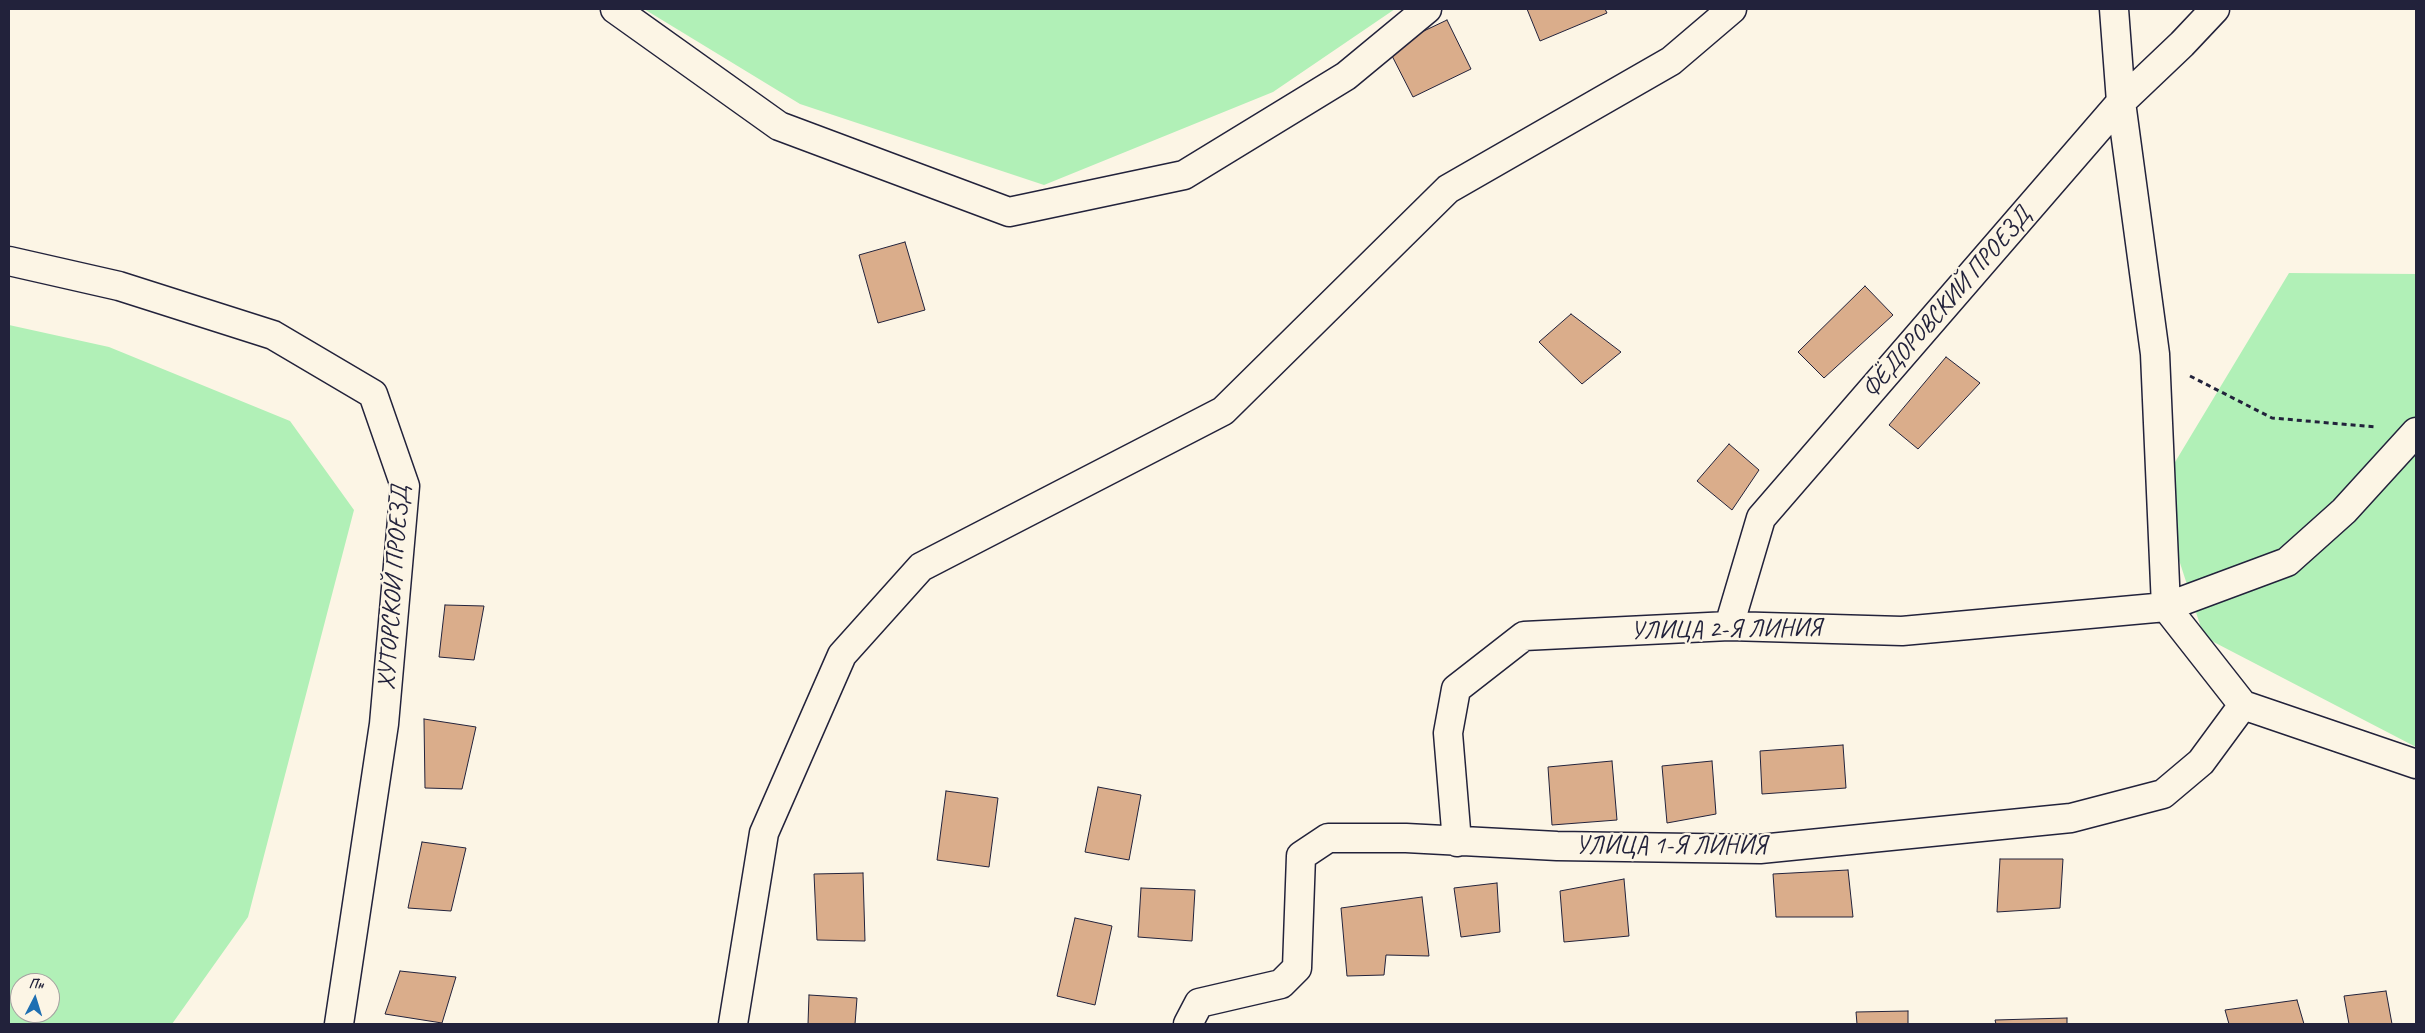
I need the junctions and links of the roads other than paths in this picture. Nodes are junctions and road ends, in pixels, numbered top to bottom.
1 (615, 9) edge
2 (1427, 9) edge
3 (1732, 9) edge
4 (2114, 9) edge
5 (2215, 9) edge
6 (2121, 102) junction
7 (9, 261) edge
8 (2416, 432) edge
9 (2166, 607) junction
10 (1729, 626) junction
11 (2243, 705) junction
12 (2416, 764) edge
13 (1457, 842) junction
14 (338, 1024) edge
15 (733, 1024) edge
16 (1188, 1024) edge

1 - 2 street
3 - 15 street
4 - 6 street
5 - 6 street, ФЁДОРОВСКИЙ ПРОЕЗД
6 - 9 street
6 - 10 street, ФЁДОРОВСКИЙ ПРОЕЗД
7 - 14 street, ХУТОРСКОЙ ПРОЕЗД
8 - 9 street
9 - 10 street, УЛИЦА 2-Я ЛИНИЯ
9 - 11 street
10 - 13 street, УЛИЦА 2-Я ЛИНИЯ
11 - 12 street
11 - 13 street, УЛИЦА 1-Я ЛИНИЯ
13 - 16 street, УЛИЦА 1-Я ЛИНИЯ

